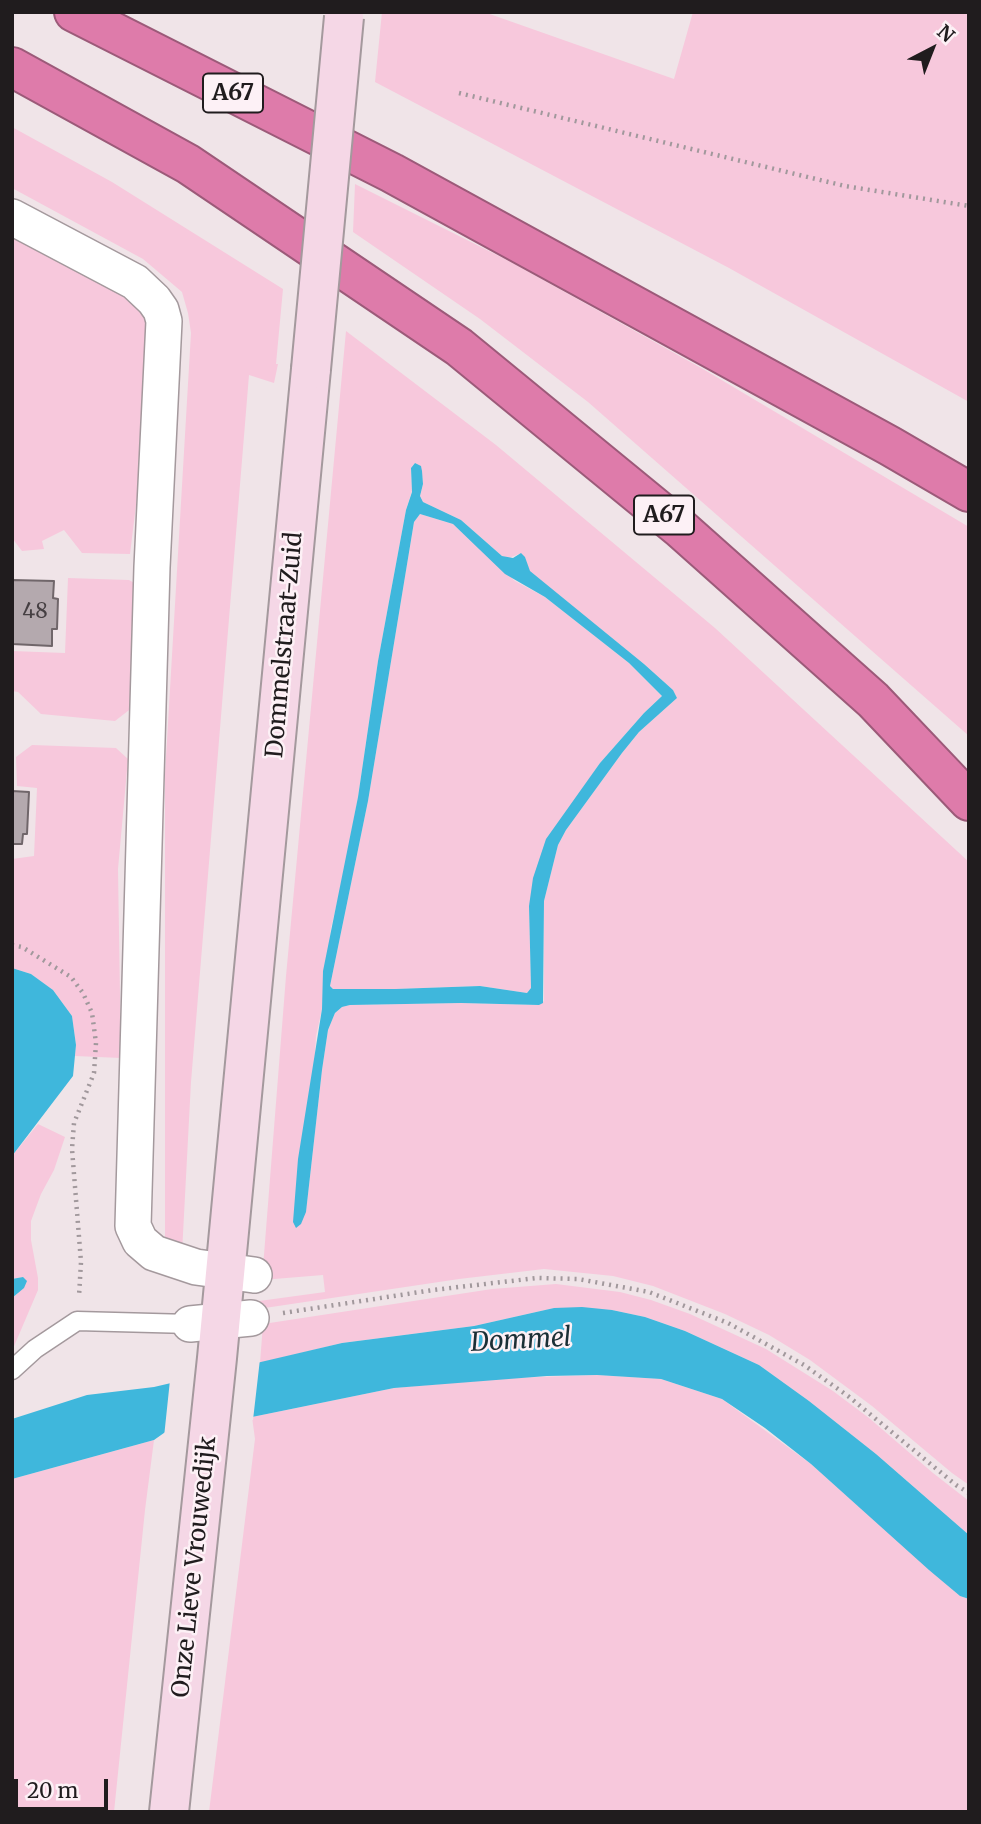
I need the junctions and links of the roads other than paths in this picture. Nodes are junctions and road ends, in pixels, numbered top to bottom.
1 (74, 12) edge
2 (344, 15) edge
3 (12, 67) edge
4 (12, 217) edge
5 (890, 446) junction
6 (969, 472) edge
7 (969, 492) edge
8 (873, 700) junction
9 (969, 769) edge
10 (969, 801) edge
11 (239, 1274) junction
12 (220, 1330) junction
13 (12, 1370) edge
14 (169, 1812) edge

1 - 5 highway, A67
2 - 11 main road, Dommelstraat-Zuid, bridge
3 - 8 highway, A67
4 - 11 street
5 - 6 highway
5 - 7 highway, A67
8 - 9 highway, A67
8 - 10 highway, A67
11 - 12 main road, Onze Lieve Vrouwedijk
12 - 13 lane
12 - 14 main road, Onze Lieve Vrouwedijk

